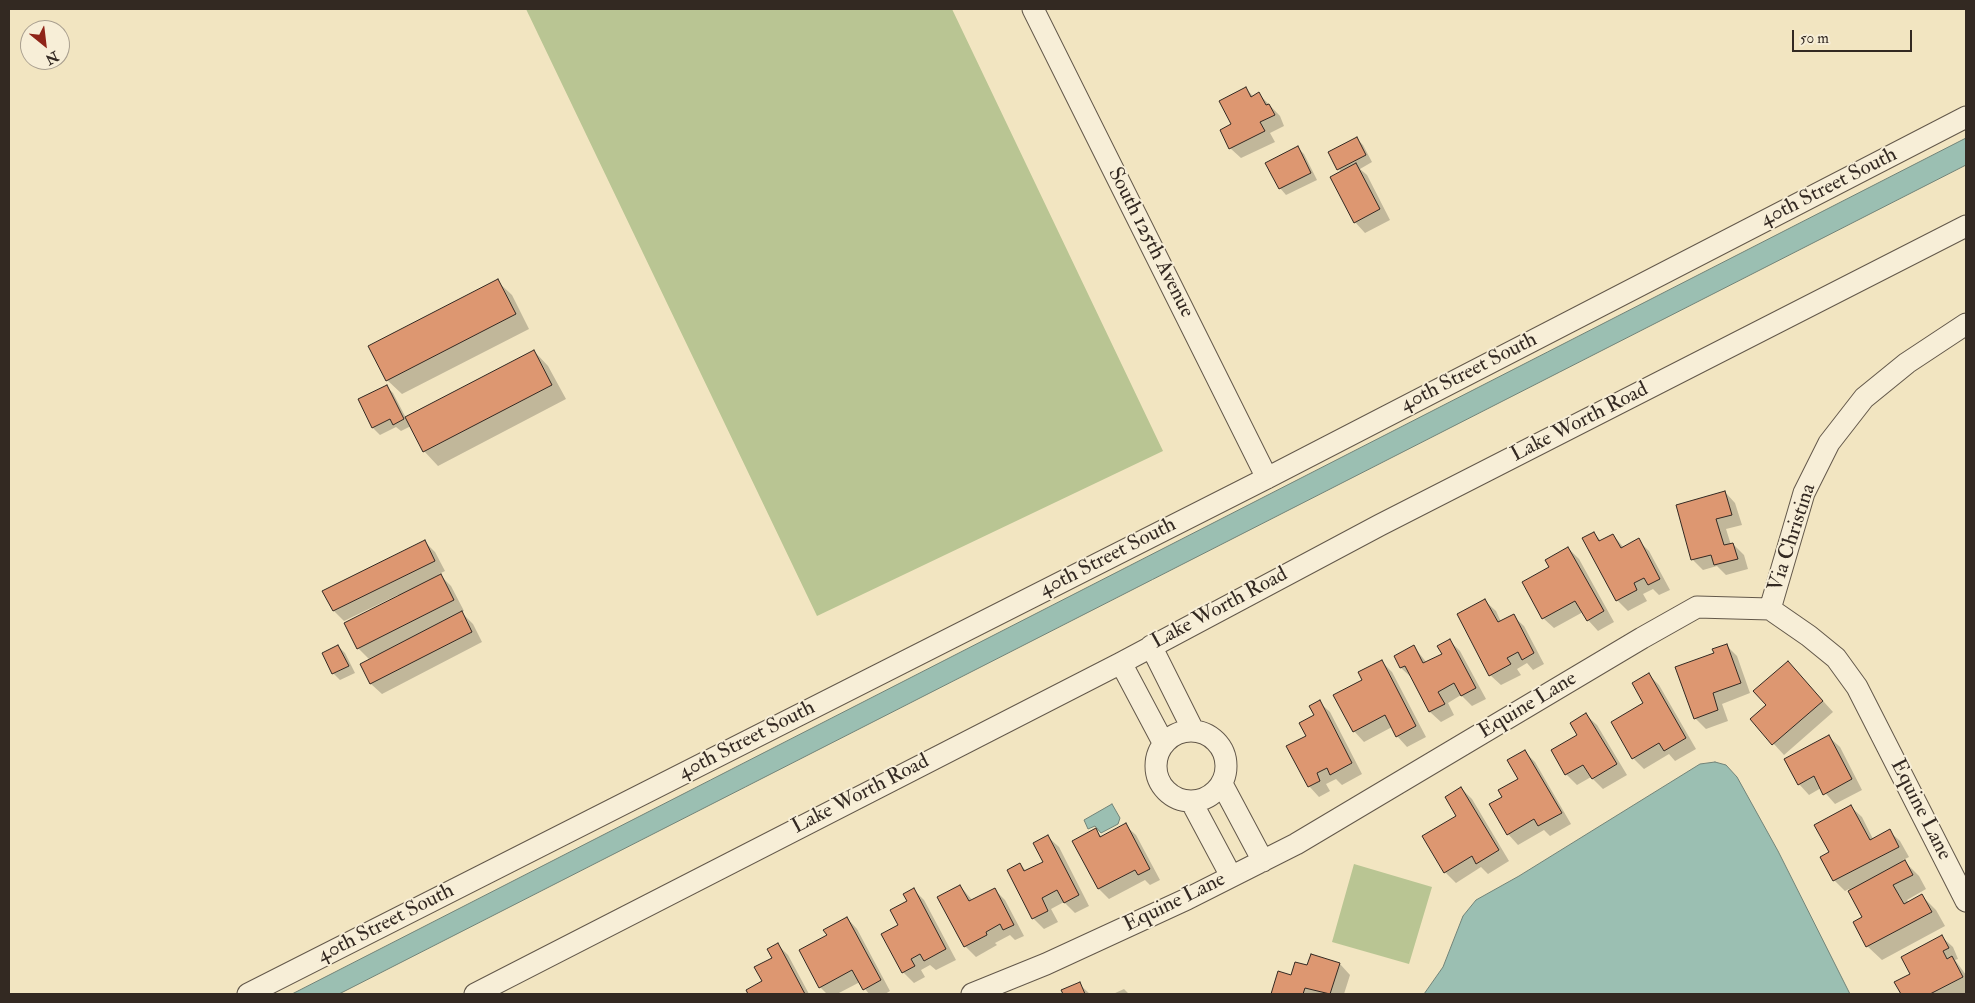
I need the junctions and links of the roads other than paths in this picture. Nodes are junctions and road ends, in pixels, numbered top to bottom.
1 (1033, 9) edge
2 (1966, 117) edge
3 (1966, 226) edge
4 (1966, 324) edge
5 (1267, 478) junction
6 (1770, 609) junction
7 (1151, 646) junction
8 (1121, 663) junction
9 (1193, 730) junction
10 (1164, 744) junction
11 (1222, 784) junction
12 (1192, 801) junction
13 (1263, 861) junction
14 (1231, 876) junction
15 (1966, 901) edge
16 (248, 994) edge
17 (475, 994) edge
18 (972, 994) edge

1 - 5 street, South 125th Avenue
2 - 5 street, 40th Street South
3 - 7 street, Lake Worth Road
4 - 6 street, Via Christina
5 - 16 street, 40th Street South
6 - 13 street, Equine Lane
6 - 15 street, Equine Lane
7 - 8 street, Lake Worth Road
7 - 9 street
8 - 10 street
8 - 17 street, Lake Worth Road
9 - 10 street
9 - 11 street
10 - 12 street
11 - 12 street
11 - 13 street
12 - 14 street
13 - 14 street, Equine Lane
14 - 18 street, Equine Lane

